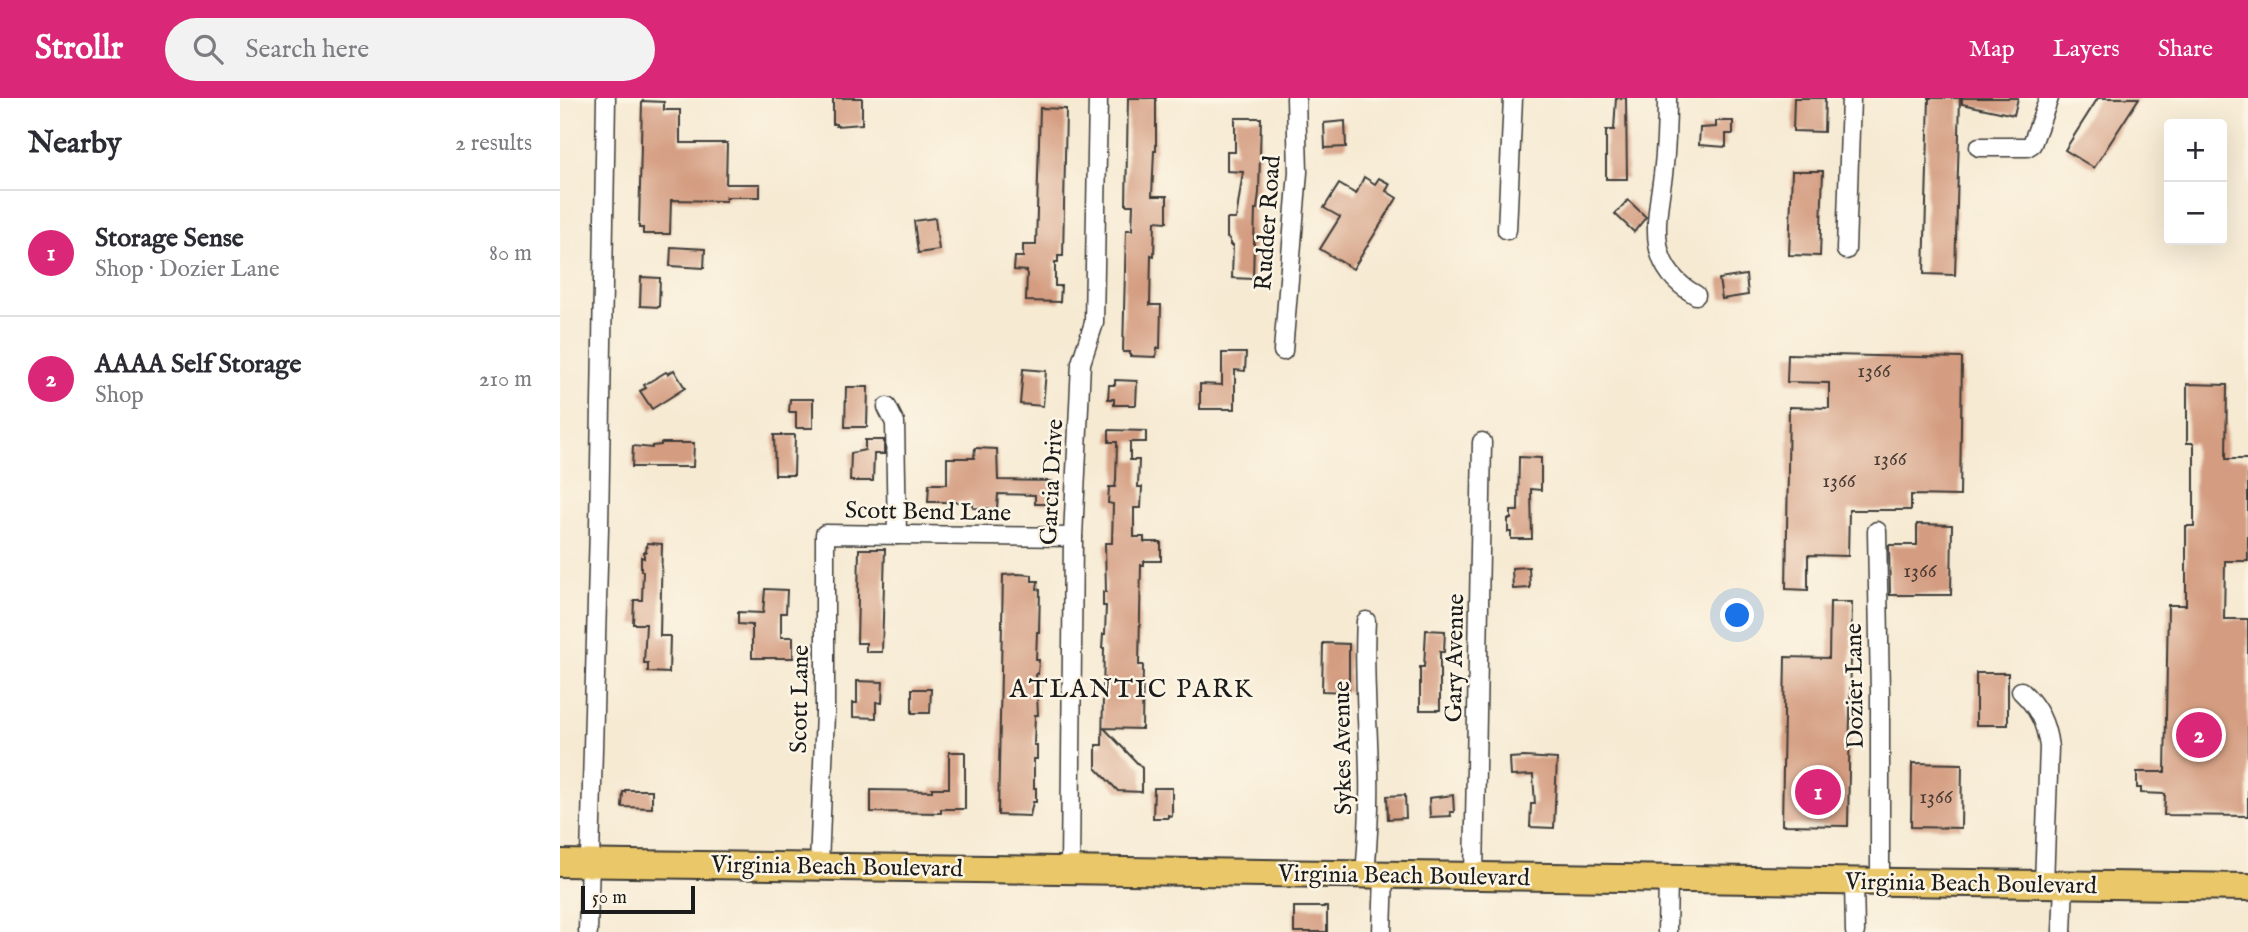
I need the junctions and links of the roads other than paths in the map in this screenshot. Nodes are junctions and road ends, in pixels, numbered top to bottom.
1 (606, 98) edge
2 (1098, 98) edge
3 (1296, 98) edge
4 (1513, 98) edge
5 (1667, 98) edge
6 (1851, 98) edge
7 (2049, 98) edge
8 (1979, 147) dead end
9 (1507, 230) dead end
10 (1846, 250) dead end
11 (1696, 295) dead end
12 (1283, 351) dead end
13 (887, 407) dead end
14 (1482, 442) dead end
15 (1877, 531) dead end
16 (825, 534) joint
17 (897, 535) junction
18 (1073, 537) junction
19 (1366, 621) dead end
20 (2021, 691) dead end
21 (560, 863) edge
22 (588, 863) junction
23 (819, 866) junction
24 (1070, 870) junction
25 (1374, 875) junction
26 (1474, 876) junction
27 (1668, 878) junction
28 (1867, 881) junction
29 (2054, 884) junction
30 (2248, 887) edge
31 (588, 932) edge
32 (1382, 932) edge
33 (1667, 932) edge
34 (1855, 932) edge
35 (2062, 932) edge

1 - 22 street
2 - 18 street, Garcia Drive
3 - 12 street, Rudder Road
4 - 9 street
5 - 11 street
6 - 10 street
7 - 8 street
13 - 17 street
14 - 26 street, Gary Avenue
15 - 28 street, Dozier Lane
16 - 17 street, Scott Bend Lane
16 - 23 street, Scott Lane
17 - 18 street, Scott Bend Lane
18 - 24 street, Garcia Drive
19 - 25 street, Sykes Avenue
20 - 29 street
21 - 22 main road, Virginia Beach Boulevard
22 - 23 main road, Virginia Beach Boulevard
22 - 31 street
23 - 24 main road, Virginia Beach Boulevard
24 - 25 main road, Virginia Beach Boulevard
25 - 26 main road, Virginia Beach Boulevard
25 - 32 street, Sykes Avenue
26 - 27 main road, Virginia Beach Boulevard
27 - 28 main road, Virginia Beach Boulevard
27 - 33 street
28 - 29 main road, Virginia Beach Boulevard
28 - 34 street, Dozier Lane
29 - 30 main road, Virginia Beach Boulevard
29 - 35 street

